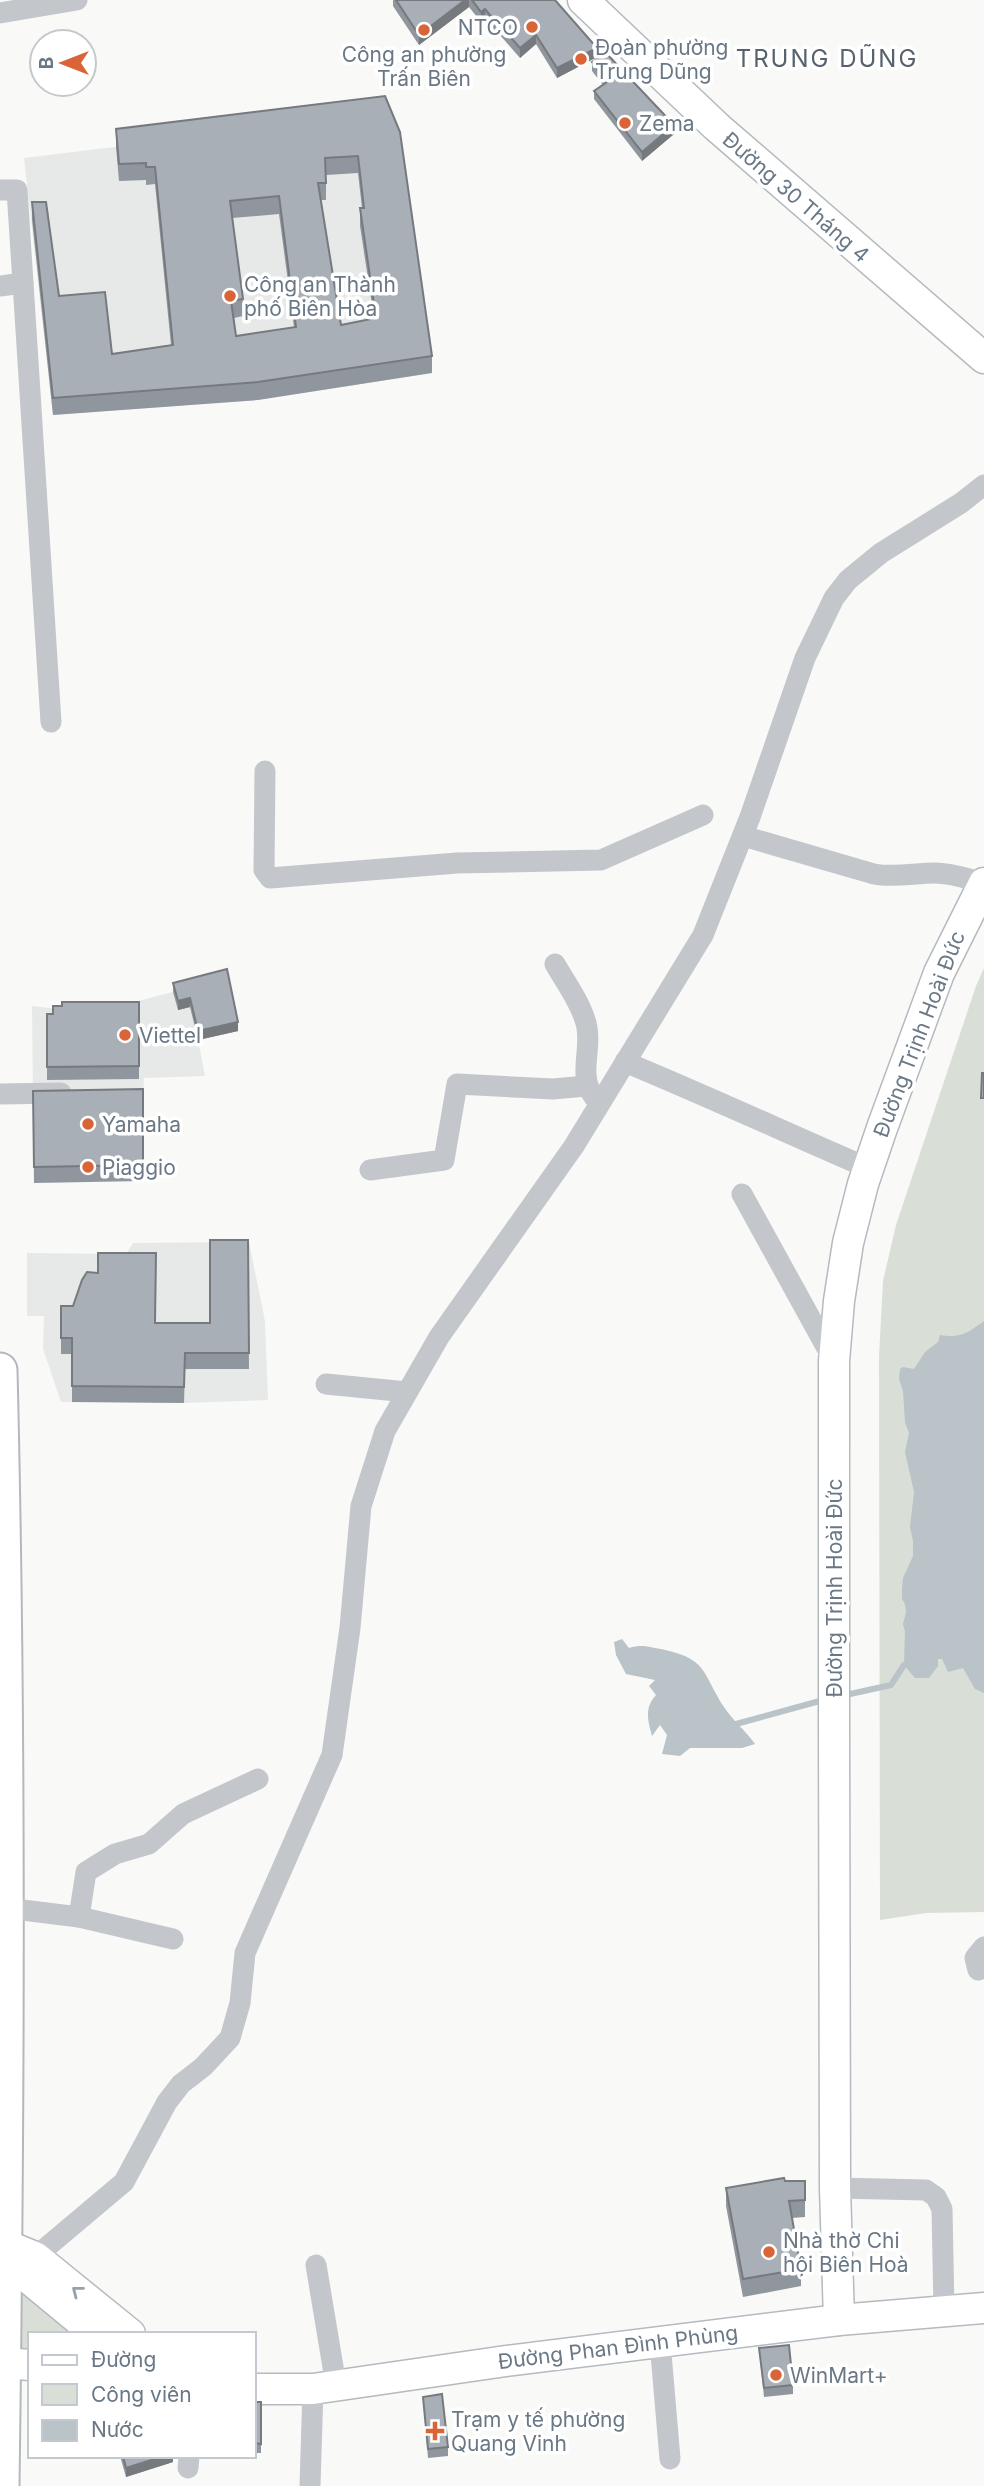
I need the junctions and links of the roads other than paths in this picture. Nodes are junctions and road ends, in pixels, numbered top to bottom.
1 (77, 0) edge
2 (583, 0) edge
3 (0, 13) edge
4 (0, 190) edge
5 (23, 283) junction
6 (0, 285) edge
7 (984, 358) edge
8 (984, 485) edge
9 (51, 722) dead end
10 (265, 771) dead end
11 (703, 815) dead end
12 (743, 836) junction
13 (984, 883) edge
14 (555, 964) dead end
15 (625, 1062) junction
16 (586, 1086) junction
17 (78, 1093) edge
18 (0, 1094) edge
19 (599, 1104) junction
20 (868, 1168) junction
21 (370, 1170) dead end
22 (742, 1194) dead end
23 (834, 1361) junction
24 (0, 1370) edge
25 (326, 1384) dead end
26 (407, 1392) junction
27 (258, 1779) dead end
28 (6, 1908) junction
29 (79, 1917) junction
30 (173, 1939) dead end
31 (984, 1947) edge
32 (978, 1970) dead end
33 (835, 2188) junction
34 (13, 2249) edge
35 (316, 2265) dead end
36 (984, 2308) edge
37 (944, 2311) junction
38 (839, 2320) junction
39 (94, 2332) edge
40 (127, 2332) edge
41 (660, 2342) junction
42 (17, 2364) edge
43 (325, 2387) junction
44 (256, 2389) edge
45 (1, 2438) edge
46 (670, 2459) dead end
47 (2, 2486) edge
48 (310, 2486) edge

1 - 3 street
2 - 7 main road, Đường 30 Tháng 4
4 - 5 street
5 - 6 street
5 - 9 street
8 - 12 street
10 - 11 street
12 - 13 street
12 - 15 street
13 - 20 main road, Đường Trịnh Hoài Đức
14 - 16 street
15 - 19 street
15 - 20 street
16 - 19 street
16 - 21 street
17 - 18 street
19 - 26 street
20 - 23 main road, Đường Trịnh Hoài Đức
22 - 23 street
23 - 33 main road, Đường Trịnh Hoài Đức
24 - 28 main road
25 - 26 street
26 - 34 street
27 - 29 street
28 - 29 street
28 - 34 main road
29 - 30 street
31 - 32 street
33 - 37 street
33 - 38 main road, Đường Trịnh Hoài Đức
34 - 39 main road
40 -> 34 main road
34 - 42 main road
35 - 43 street
36 - 37 main road, Đường Phan Đình Phùng
37 - 38 main road, Đường Phan Đình Phùng
38 - 41 main road, Đường Phan Đình Phùng
41 - 43 main road, Đường Phan Đình Phùng
41 - 46 street
42 - 45 main road
43 - 44 main road, Đường Phan Đình Phùng
43 - 48 street
45 - 47 main road

